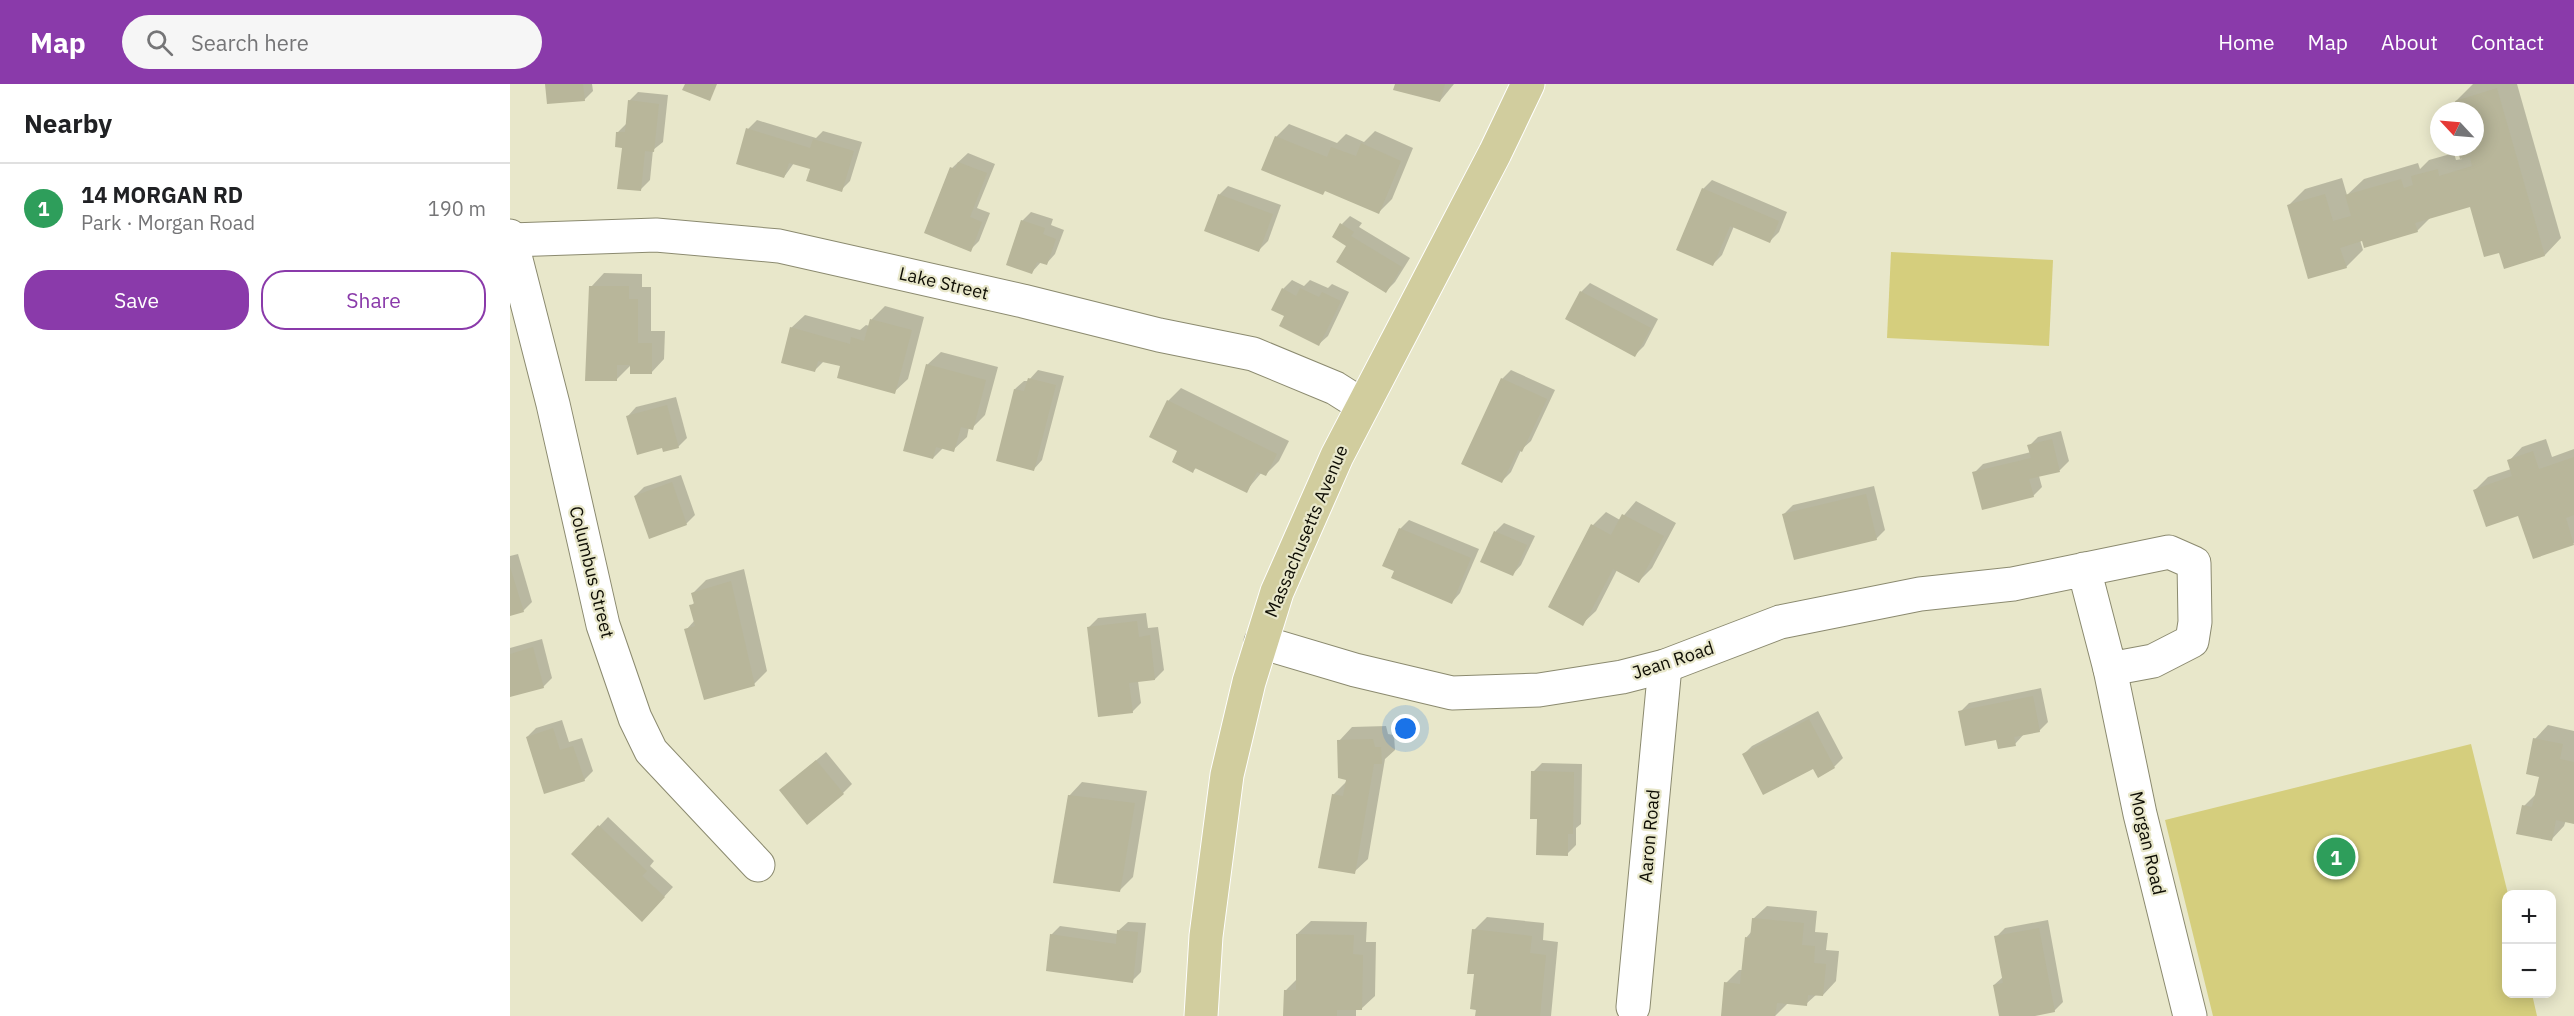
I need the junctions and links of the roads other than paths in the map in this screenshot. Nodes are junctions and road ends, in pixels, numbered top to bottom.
1 (1528, 84) edge
2 (510, 238) edge
3 (1362, 405) junction
4 (2084, 569) junction
5 (1261, 642) junction
6 (1665, 666) junction
7 (2110, 669) junction
8 (758, 865) dead end
9 (1634, 1007) dead end
10 (1201, 1016) edge
11 (2190, 1016) edge

1 - 3 main road, Massachusetts Avenue
2 - 3 street, Lake Street
2 - 8 street, Columbus Street
3 - 5 main road, Massachusetts Avenue
4 - 6 street, Jean Road
4 - 7 street
4 - 7 street, Jean Road
5 - 6 street, Jean Road
5 - 10 main road, Massachusetts Avenue
6 - 9 street, Aaron Road
7 - 11 street, Morgan Road

